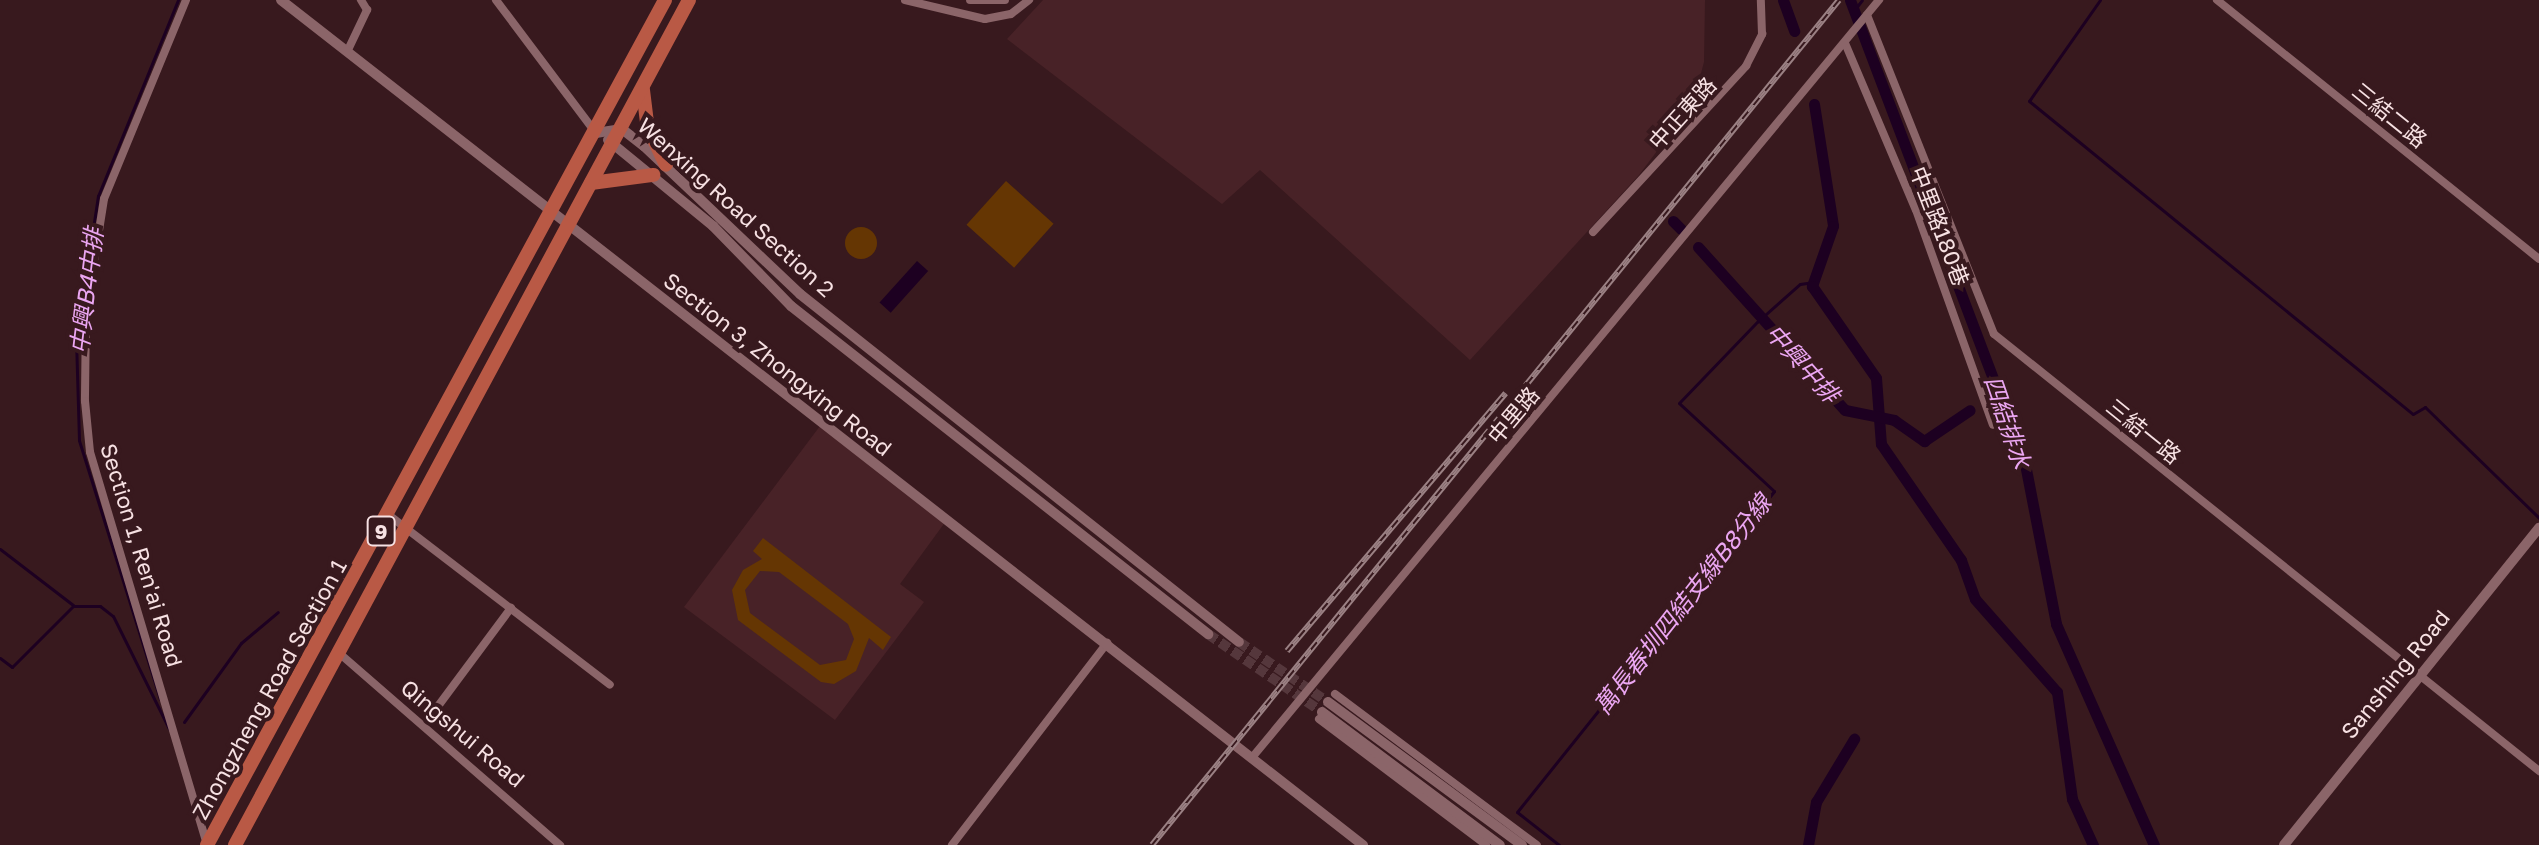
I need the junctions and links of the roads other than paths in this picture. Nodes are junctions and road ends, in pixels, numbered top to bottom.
1 (186, 0) edge
2 (281, 0) edge
3 (361, 0) edge
4 (496, 0) edge
5 (665, 0) edge
6 (689, 0) edge
7 (905, 0) edge
8 (970, 0) edge
9 (1005, 0) edge
10 (1029, 0) edge
11 (1761, 0) edge
12 (1879, 0) edge
13 (2217, 0) edge
14 (1867, 15) junction
15 (1845, 43) junction
16 (347, 52) junction
17 (643, 88) junction
18 (622, 129) junction
19 (596, 133) junction
20 (614, 143) junction
21 (666, 165) junction
22 (653, 175) junction
23 (591, 183) junction
24 (554, 216) junction
25 (569, 228) junction
26 (1593, 232) dead end
27 (2539, 259) edge
28 (1993, 425) dead end
29 (390, 516) junction
30 (409, 525) junction
31 (2539, 528) edge
32 (511, 608) junction
33 (1208, 634) tunnel mouth
34 (1239, 642) tunnel mouth
35 (1107, 643) junction
36 (339, 653) junction
37 (2419, 675) junction
38 (610, 685) dead end
39 (1326, 707) junction
40 (424, 725) junction
41 (1255, 754) junction
42 (2539, 771) edge
43 (207, 845) edge
44 (235, 845) edge
45 (560, 845) edge
46 (952, 845) edge
47 (1363, 845) edge
48 (1486, 845) edge
49 (1500, 845) edge
50 (1522, 845) edge
51 (1537, 845) edge
52 (2284, 845) edge

1 - 43 street, Section 1, Ren'ai Road
2 - 16 street, Section 3, Zhongxing Road
3 - 16 street
4 - 19 street
5 - 19 main road, 9
6 - 17 main road, 9
7 - 10 street
8 - 9 street
11 - 26 street, 中正東路
12 - 14 street
13 - 27 street, 三結二路
14 - 15 street, 中里路
14 - 37 street, 三結一路
15 - 28 street, 中里路180巷
15 - 41 street, 中里路
16 - 24 street, Section 3, Zhongxing Road
17 - 18 main road, 9
17 - 21 main road
18 - 19 street, Wenxing Road Section 2
18 - 20 main road, 9
18 - 21 street, Wenxing Road Section 2
19 - 20 street, Wenxing Road Section 2
19 - 24 main road, 9
20 - 22 street, Wenxing Road Section 2
20 - 23 main road, 9
21 - 34 street, Wenxing Road Section 2
22 - 23 main road
22 - 33 street, Wenxing Road Section 2
23 - 25 main road, 9
24 - 25 street, Section 3, Zhongxing Road
24 - 29 main road, Zhongzheng Road Section 1 / 9
25 - 30 main road, Zhongzheng Road Section 1 / 9
25 - 35 street, Section 3, Zhongxing Road
29 - 30 street
29 - 43 main road, Zhongzheng Road Section 1 / 9
30 - 32 street
30 - 36 main road, Zhongzheng Road Section 1 / 9
31 - 37 street, Sanshing Road
32 - 38 street
32 - 40 street
35 - 41 street, Section 3, Zhongxing Road
35 - 46 street
36 - 40 street, Qingshui Road
36 - 44 main road, Zhongzheng Road Section 1 / 9
37 - 42 street, 三結一路
37 - 52 street, Sanshing Road
39 - 48 street
39 - 49 street
39 - 50 street
39 - 51 street
40 - 45 street, Qingshui Road
41 - 47 street, Section 3, Zhongxing Road

